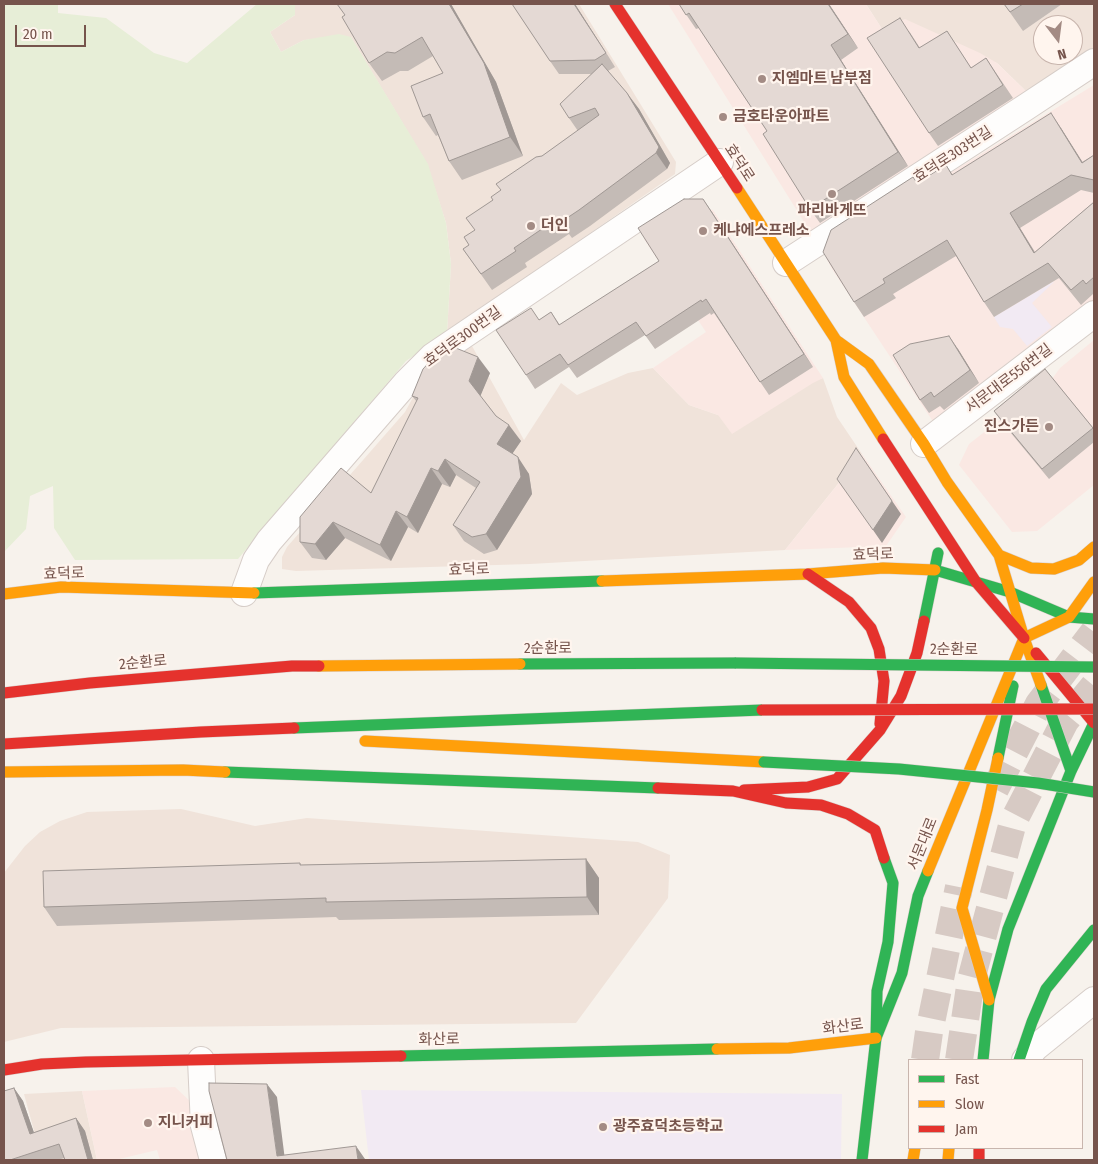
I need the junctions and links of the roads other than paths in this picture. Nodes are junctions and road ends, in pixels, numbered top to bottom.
1 (615, 4) edge
2 (1094, 62) edge
3 (720, 162) junction
4 (786, 263) junction
5 (1094, 314) edge
6 (836, 340) junction
7 (924, 444) junction
8 (947, 482) junction
9 (942, 531) junction
10 (1094, 547) edge
11 (999, 555) junction
12 (935, 570) junction
13 (808, 574) junction
14 (976, 582) junction
15 (1094, 582) edge
16 (957, 587) dead end
17 (1010, 592) junction
18 (244, 593) junction
19 (4, 594) edge
20 (979, 604) dead end
21 (1069, 617) junction
22 (1094, 619) edge
23 (1024, 638) junction
24 (1094, 667) edge
25 (4, 693) edge
26 (1094, 709) edge
27 (1094, 723) edge
28 (880, 730) junction
29 (201, 732) junction
30 (319, 738) dead end
31 (358, 740) dead end
32 (4, 744) edge
33 (1071, 771) junction
34 (4, 772) edge
35 (733, 791) junction
36 (1094, 792) edge
37 (1094, 930) edge
38 (989, 1000) junction
39 (1094, 1000) edge
40 (876, 1038) junction
41 (983, 1059) edge
42 (1019, 1059) edge
43 (1026, 1059) edge
44 (201, 1060) junction
45 (4, 1070) edge
46 (213, 1160) edge
47 (862, 1160) edge

1 - 3 main road, 효덕로
2 - 4 street, 효덕로303번길
3 - 4 main road, 효덕로
3 - 18 street, 효덕로300번길
4 - 6 main road, 효덕로
5 - 7 street, 서문대로556번길
6 - 7 main road, 효덕로
6 - 9 main road, 효덕로
7 - 8 main road, 효덕로
8 - 9 main road
8 - 11 main road, 효덕로
9 - 12 main road
9 - 14 main road, 효덕로
10 - 11 main road
11 - 17 main road, 효덕로
12 - 13 main road, 효덕로
12 - 14 main road, 효덕로
12 - 16 main road
12 - 28 main road
13 - 18 main road, 효덕로
13 - 28 main road
14 - 17 main road, 효덕로
14 - 23 main road, 효덕로
15 - 21 main road
17 - 21 main road, 효덕로
17 - 23 main road, 효덕로
18 - 19 main road, 효덕로
20 - 23 main road
21 - 22 main road
21 - 23 main road
23 - 27 main road
23 - 33 main road, 효덕로
23 - 38 main road
23 - 40 main road, 서문대로
24 - 25 main road, 2순환로, bridge
26 - 29 main road, bridge
27 - 33 main road
28 - 35 main road
29 - 30 main road
29 - 32 main road
31 - 36 main road, bridge
33 - 38 main road
34 - 35 main road
35 - 40 main road
37 - 42 main road
38 - 41 main road
39 - 43 street
40 - 44 main road, 화산로
40 - 47 main road, 서문대로
44 - 45 main road, 화산로
44 - 46 street

